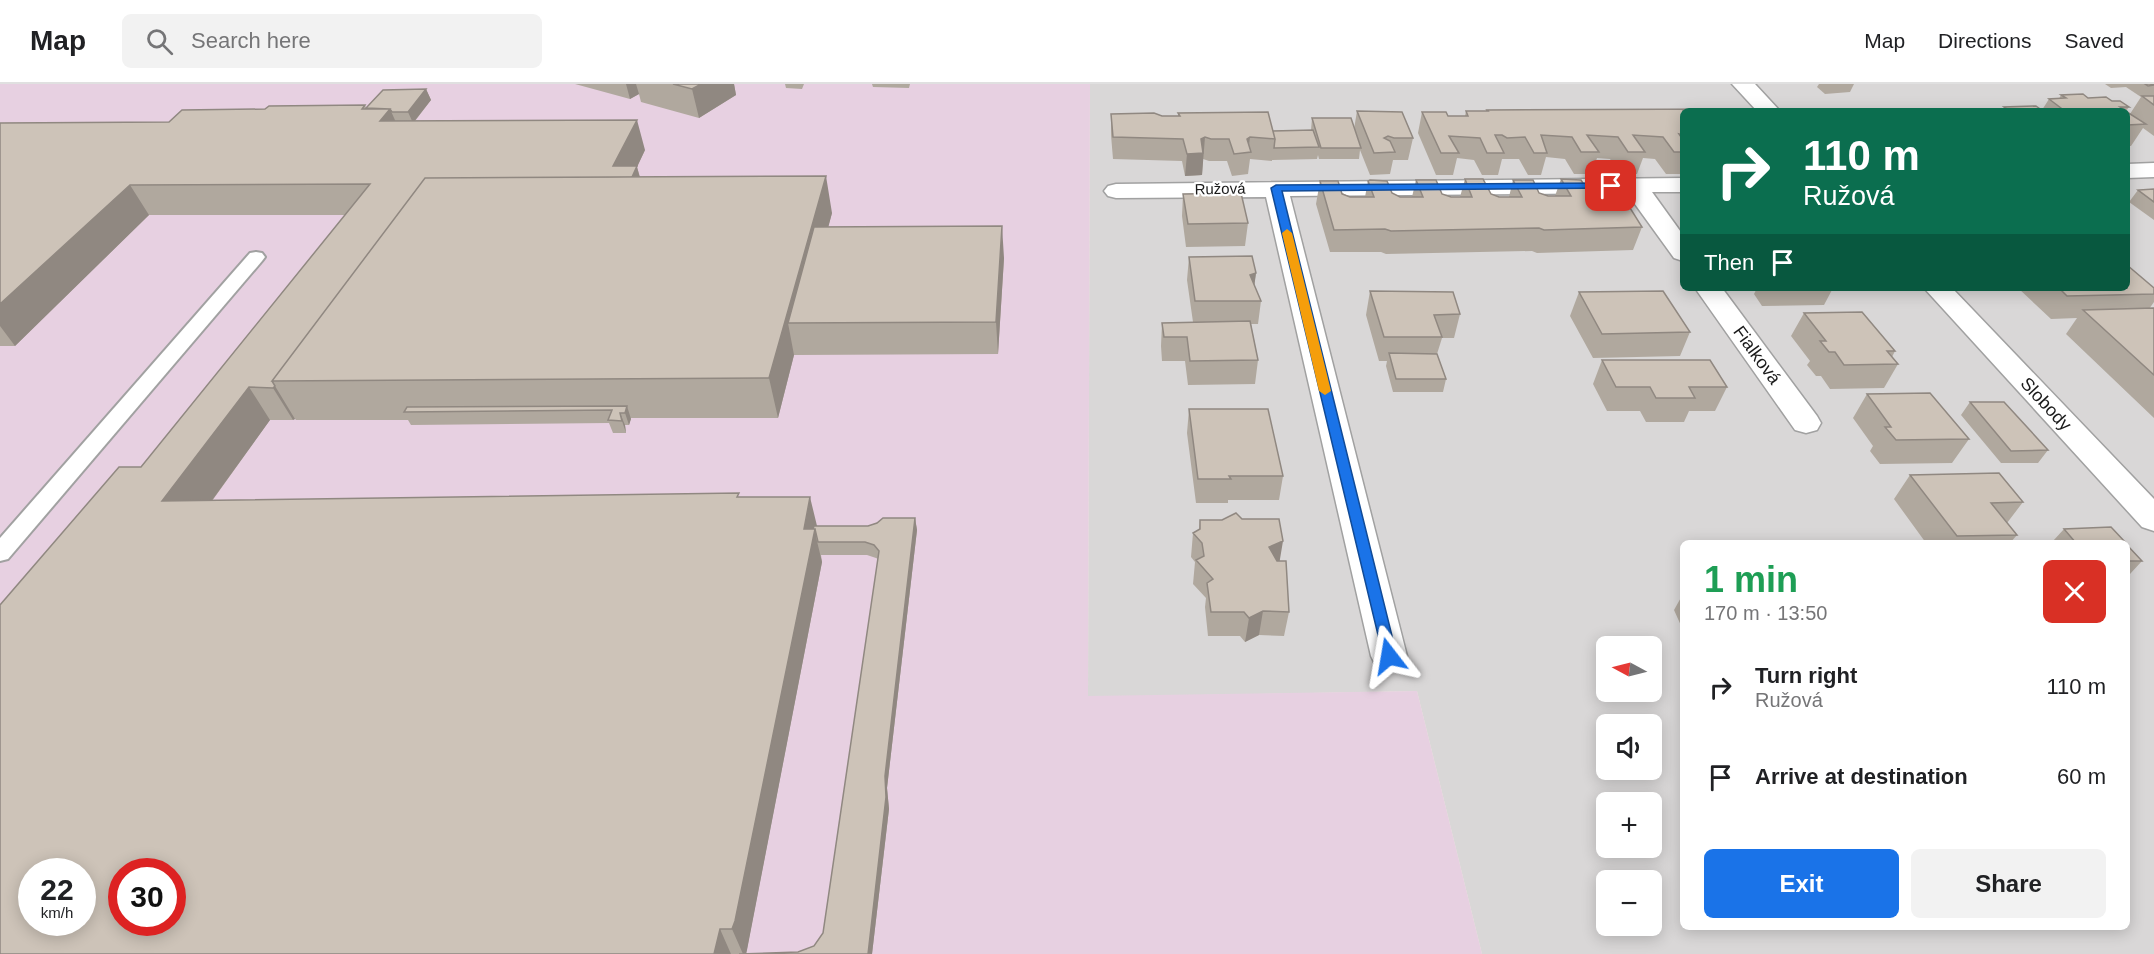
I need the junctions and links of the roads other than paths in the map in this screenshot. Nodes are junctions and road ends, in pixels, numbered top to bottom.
1 (1743, 84) edge
2 (1766, 108) edge
3 (2154, 170) edge
4 (2130, 171) edge
5 (1680, 184) edge
6 (1634, 185) junction
7 (1276, 188) junction
8 (1116, 191) dead end
9 (1680, 249) edge
10 (256, 257) dead end
11 (1710, 291) edge
12 (1940, 291) edge
13 (1806, 423) dead end
14 (2154, 519) edge
15 (0, 553) edge
16 (1389, 656) dead end

1 - 2 street
3 - 4 street
5 - 6 street, Ružová
6 - 7 street, Ružová
6 - 9 street
7 - 8 street, Ružová
7 - 16 street
10 - 15 lane
11 - 13 street, Fialková
12 - 14 street, Slobody

